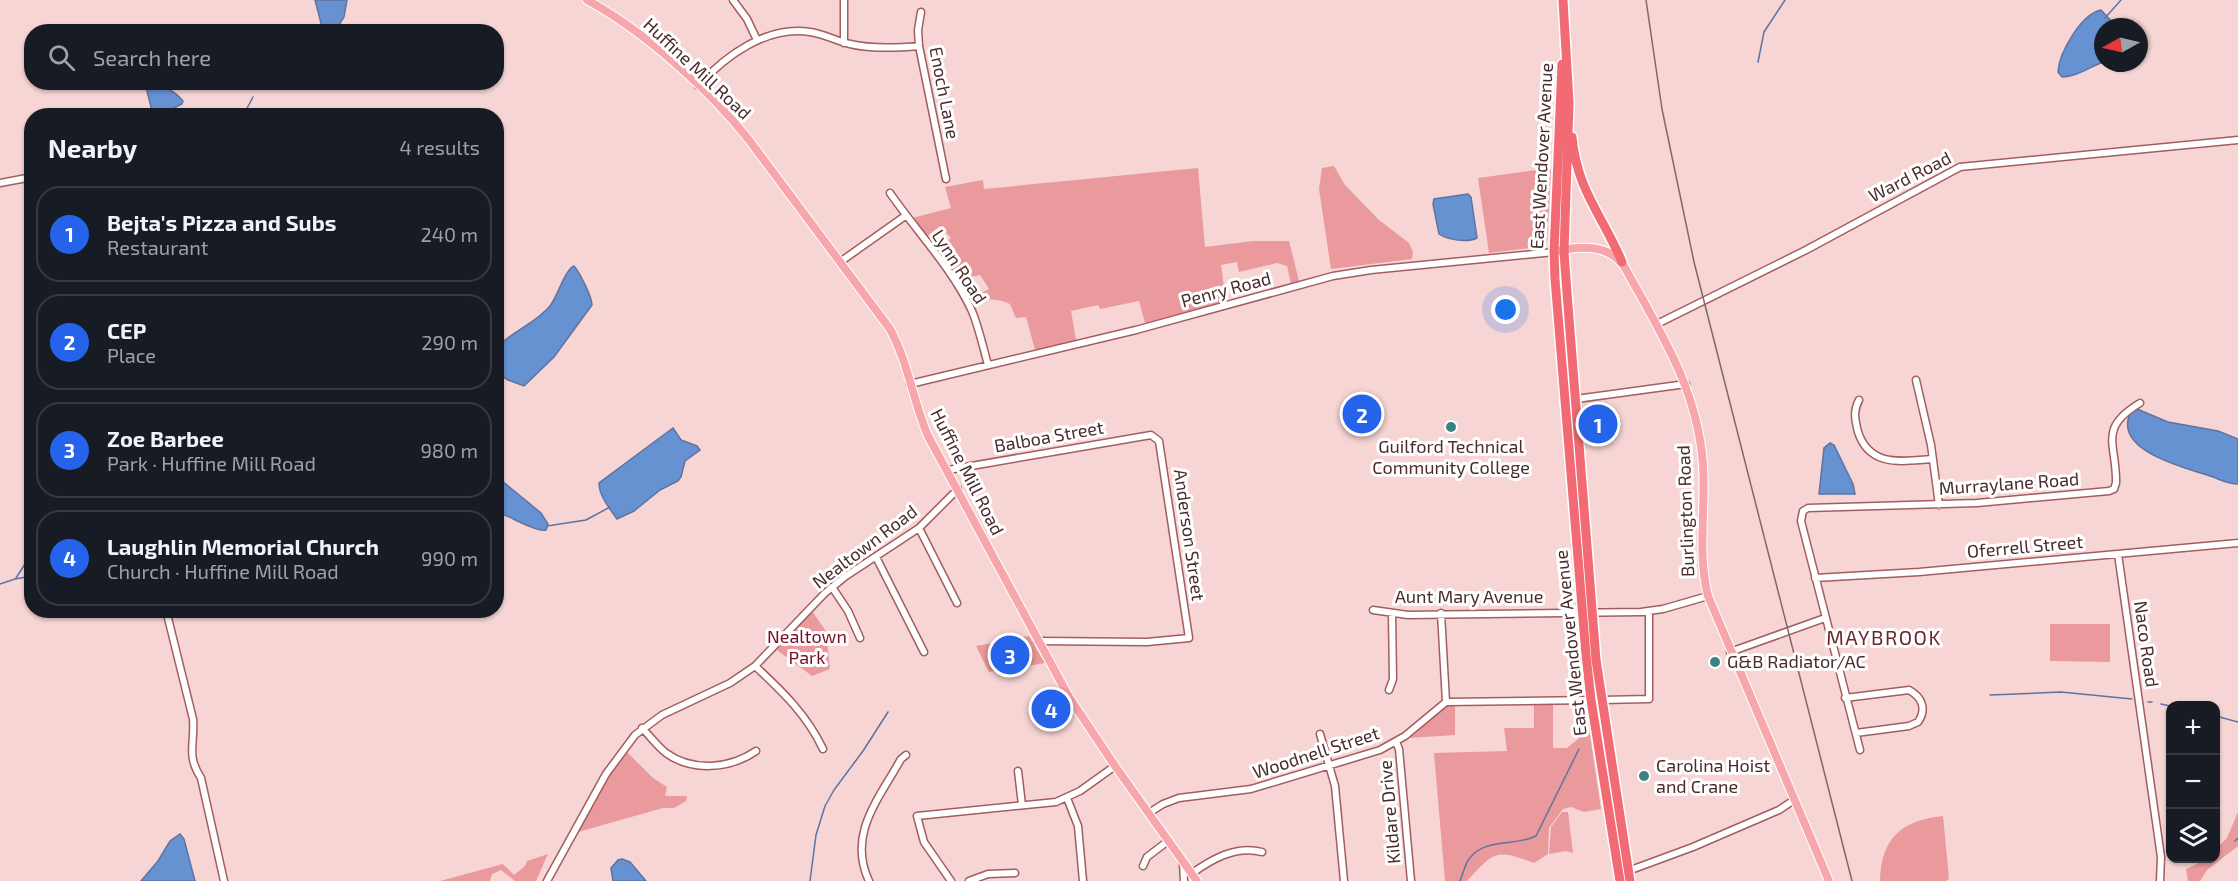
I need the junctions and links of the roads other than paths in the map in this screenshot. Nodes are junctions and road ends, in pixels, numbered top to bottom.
1 (586, 0) edge
2 (733, 0) edge
3 (844, 0) edge
4 (1563, 0) edge
5 (921, 12) dead end
6 (757, 40) junction
7 (844, 43) junction
8 (919, 46) junction
9 (1564, 49) junction
10 (698, 86) junction
11 (1569, 103) junction
12 (2238, 140) edge
13 (24, 178) edge
14 (946, 179) dead end
15 (0, 183) edge
16 (890, 193) dead end
17 (905, 216) junction
18 (1564, 251) junction
19 (1554, 252) junction
20 (840, 262) junction
21 (1622, 262) junction
22 (1629, 275) junction
23 (1657, 324) junction
24 (1560, 339) junction
25 (988, 365) junction
26 (1916, 380) dead end
27 (910, 384) junction
28 (1686, 384) junction
29 (1564, 397) junction
30 (1576, 399) junction
31 (1859, 400) dead end
32 (2140, 403) dead end
33 (1156, 437) joint
34 (1933, 459) junction
35 (948, 470) junction
36 (1583, 480) junction
37 (958, 489) junction
38 (1939, 505) junction
39 (919, 528) junction
40 (2238, 543) edge
41 (2118, 554) junction
42 (876, 557) junction
43 (1815, 578) junction
44 (832, 587) junction
45 (1708, 596) junction
46 (957, 603) dead end
47 (1373, 610) dead end
48 (1582, 612) junction
49 (1593, 612) junction
50 (1649, 612) junction
51 (1441, 613) junction
52 (1392, 614) junction
53 (168, 618) edge
54 (1825, 618) junction
55 (860, 638) dead end
56 (1038, 641) junction
57 (924, 652) dead end
58 (1730, 652) junction
59 (755, 666) junction
60 (1389, 690) dead end
61 (1845, 698) junction
62 (1590, 700) junction
63 (1602, 700) junction
64 (1446, 702) junction
65 (642, 728) junction
66 (1856, 733) junction
67 (1320, 734) dead end
68 (1396, 742) junction
69 (823, 749) dead end
70 (1860, 750) dead end
71 (756, 751) dead end
72 (906, 755) dead end
73 (1330, 765) junction
74 (1115, 766) junction
75 (1018, 771) dead end
76 (1067, 798) junction
77 (1794, 800) junction
78 (1022, 806) junction
79 (1149, 813) junction
80 (1168, 841) junction
81 (1262, 852) dead end
82 (1184, 862) junction
83 (1143, 866) dead end
84 (1015, 873) dead end
85 (1629, 876) edge
86 (1194, 878) edge
87 (224, 881) edge
88 (547, 881) edge
89 (868, 881) edge
90 (951, 881) edge
91 (969, 881) edge
92 (1083, 881) edge
93 (1184, 881) edge
94 (1344, 881) edge
95 (1411, 881) edge
96 (1620, 881) edge
97 (1829, 881) edge
98 (2160, 881) edge

1 - 10 main road, Huffine Mill Road
2 - 6 street
3 - 7 street
4 - 9 highway
5 - 8 street, Enoch Lane
6 - 7 street
6 - 10 street
7 - 8 street
8 - 14 street, Enoch Lane
9 - 11 highway, East Wendover Avenue
9 - 19 highway, East Wendover Avenue
10 - 20 main road, Huffine Mill Road
11 - 18 highway, East Wendover Avenue
11 - 21 highway
12 - 23 street, Ward Road
13 - 15 street
16 - 17 street, Lynn Road
17 - 20 street
17 - 25 street, Lynn Road
18 - 19 main road, Burlington Road
18 - 21 main road, Burlington Road
18 - 22 main road, Burlington Road
18 - 30 highway, East Wendover Avenue
19 - 24 highway, East Wendover Avenue
19 - 25 street, Penry Road
20 - 27 main road, Huffine Mill Road
21 - 22 main road, Burlington Road
22 - 23 main road, Burlington Road
23 - 28 main road, Burlington Road
24 - 29 highway, East Wendover Avenue
24 - 30 highway
25 - 27 street, Penry Road
26 - 34 street
27 - 35 main road, Huffine Mill Road
28 - 30 street
28 - 45 main road, Burlington Road
29 - 36 highway
29 - 48 highway, East Wendover Avenue
30 - 36 highway, East Wendover Avenue
31 - 34 street
32 - 38 street, Murraylane Road
33 - 35 street, Balboa Street
33 - 56 street, Anderson Street
34 - 38 street
35 - 37 main road, Huffine Mill Road
36 - 49 highway, East Wendover Avenue
37 - 39 street, Nealtown Road
37 - 56 main road, Huffine Mill Road
38 - 43 street, Murraylane Road
39 - 42 street, Nealtown Road
39 - 46 street
40 - 41 street, Oferrell Street
41 - 43 street, Oferrell Street
41 - 98 street, Naco Road
42 - 44 street, Nealtown Road
42 - 57 street
43 - 54 street
44 - 55 street
44 - 59 street, Nealtown Road
45 - 50 street, Aunt Mary Avenue
45 - 58 main road, Burlington Road
47 - 52 street, Aunt Mary Avenue
48 - 49 street, Aunt Mary Avenue
48 - 51 street, Aunt Mary Avenue
48 - 62 highway, East Wendover Avenue
49 - 50 street, Aunt Mary Avenue
49 - 63 highway, East Wendover Avenue
50 - 63 street
51 - 52 street, Aunt Mary Avenue
51 - 64 street
52 - 60 street
53 - 87 street
54 - 58 street
54 - 61 street
56 - 74 main road, Huffine Mill Road
58 - 77 main road, Burlington Road
59 - 65 street, Nealtown Road
59 - 69 street
61 - 66 street
61 - 66 street
62 - 64 street
62 - 96 highway, East Wendover Avenue
63 - 85 highway, East Wendover Avenue
64 - 68 street, Woodnell Street
65 - 71 street
65 - 88 street, Nealtown Road
66 - 70 street
67 - 73 street
68 - 73 street, Woodnell Street
68 - 95 street, Kildare Drive
72 - 89 street
73 - 79 street, Woodnell Street
73 - 94 street
74 - 76 street
74 - 79 main road, Huffine Mill Road
75 - 78 street
76 - 78 street
76 - 92 street
77 - 85 street
77 - 97 main road, Burlington Road
78 - 90 street
79 - 80 main road, Huffine Mill Road
80 - 82 main road, Huffine Mill Road
80 - 83 street
81 - 86 street
82 - 86 main road, Huffine Mill Road
82 - 93 street
84 - 91 street

